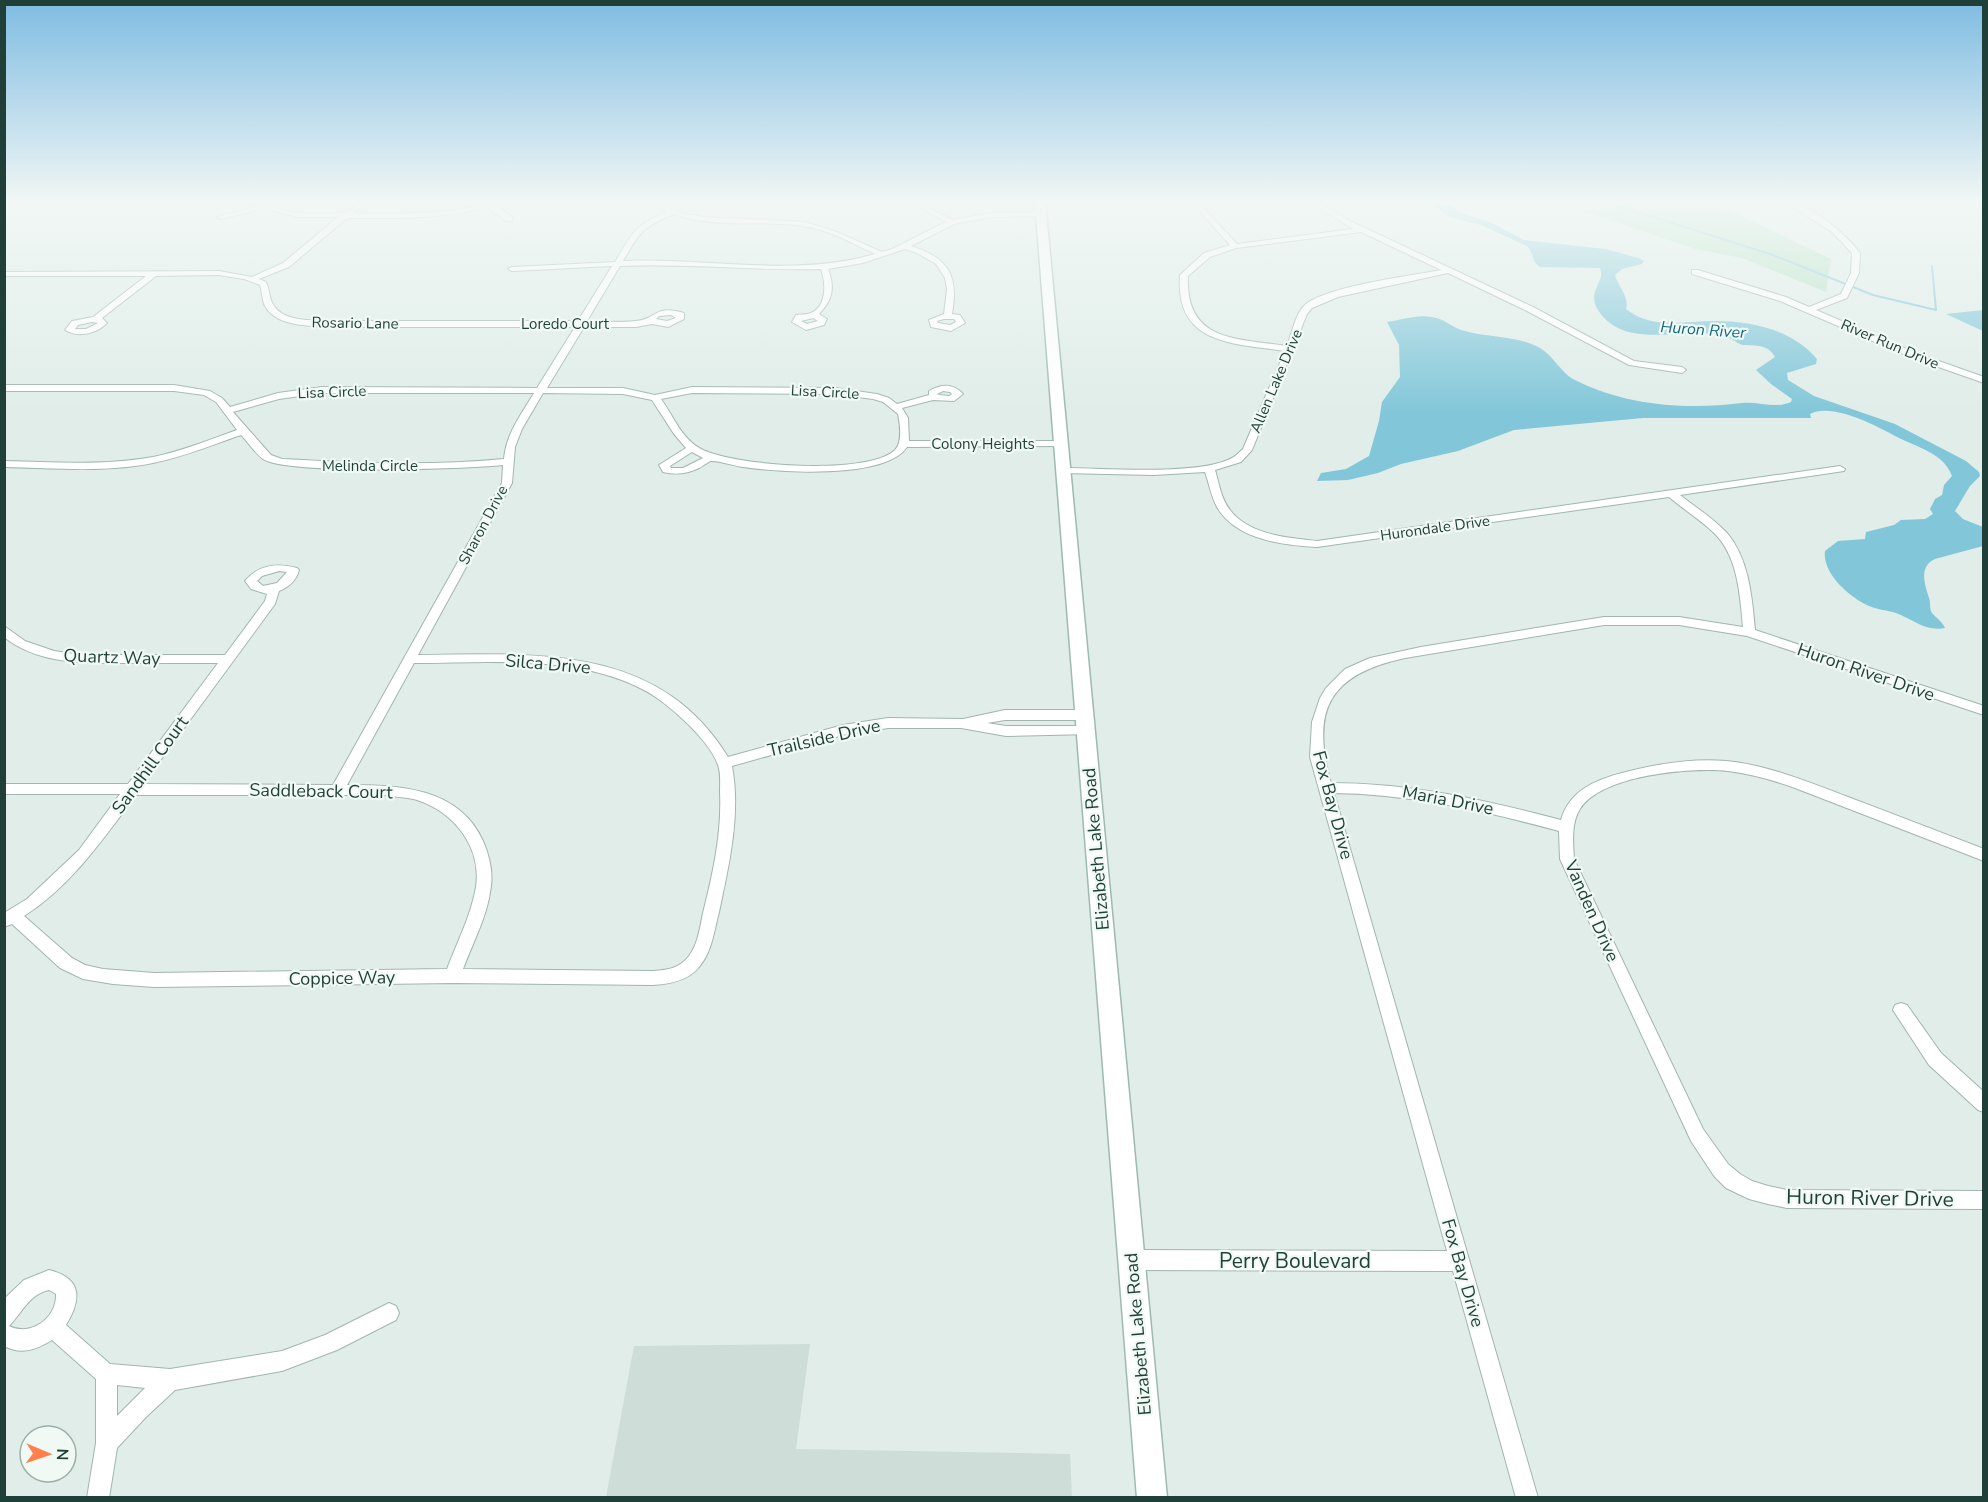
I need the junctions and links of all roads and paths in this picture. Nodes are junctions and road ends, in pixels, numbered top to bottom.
1 (272, 271) edge
2 (612, 271) edge
3 (825, 271) edge
4 (947, 271) edge
5 (1046, 271) edge
6 (1188, 271) edge
7 (1448, 271) joint
8 (1855, 271) edge
9 (1695, 272) dead end
10 (4, 274) edge
11 (153, 274) junction
12 (253, 279) junction
13 (1810, 310) junction
14 (814, 315) dead end
15 (948, 315) dead end
16 (95, 319) dead end
17 (652, 321) dead end
18 (478, 324) joint
19 (580, 324) junction
20 (1289, 349) junction
21 (1682, 370) dead end
22 (1983, 380) edge
23 (4, 388) edge
24 (541, 390) junction
25 (933, 397) dead end
26 (655, 398) junction
27 (897, 407) junction
28 (227, 411) junction
29 (243, 431) junction
30 (903, 444) junction
31 (1062, 444) junction
32 (692, 448) junction
33 (711, 458) junction
34 (509, 462) junction
35 (4, 464) edge
36 (1209, 468) junction
37 (1840, 469) dead end
38 (1064, 471) junction
39 (1673, 495) junction
40 (274, 589) dead end
41 (4, 630) edge
42 (1749, 632) junction
43 (227, 659) junction
44 (411, 659) junction
45 (1983, 711) edge
46 (1085, 723) junction
47 (724, 764) junction
48 (133, 788) junction
49 (1327, 788) junction
50 (4, 789) edge
51 (337, 790) junction
52 (1566, 827) junction
53 (1983, 855) edge
54 (9, 919) edge
55 (689, 968) joint
56 (452, 976) junction
57 (1901, 1010) dead end
58 (1983, 1104) edge
59 (1756, 1192) joint
60 (1983, 1200) edge
61 (1132, 1260) junction
62 (1459, 1261) junction
63 (389, 1313) dead end
64 (4, 1318) edge
65 (53, 1326) junction
66 (4, 1334) edge
67 (106, 1374) junction
68 (170, 1380) junction
69 (107, 1443) junction
70 (98, 1497) edge
71 (1152, 1497) edge
72 (1527, 1497) edge

1 - 12 street
2 - 19 street, Sharon Drive
3 - 14 street
4 - 15 street
5 - 31 street, Elizabeth Lake Road
6 - 20 street
7 - 20 street, Allen Lake Drive
7 - 21 street
8 - 13 street
9 - 13 street, River Run Drive
10 - 11 street
11 - 12 street
11 - 16 street
12 - 18 street, Rosario Lane
13 - 22 street, River Run Drive
17 - 19 street, Loredo Court
18 - 19 street, Loredo Court
19 - 24 street, Sharon Drive
20 - 36 street, Allen Lake Drive
23 - 28 street
24 - 26 street, Lisa Circle
24 - 28 street, Lisa Circle
24 - 34 street, Sharon Drive
25 - 27 street
26 - 27 street, Lisa Circle
26 - 32 street
27 - 30 street
28 - 29 street, Melinda Circle
29 - 34 street, Melinda Circle
29 - 35 street
30 - 31 street, Colony Heights
30 - 33 street
31 - 38 street, Elizabeth Lake Road
32 - 33 street
32 - 33 street
34 - 44 street, Sharon Drive
36 - 38 street
36 - 39 street, Hurondale Drive
37 - 39 street, Hurondale Drive
38 - 46 street, Elizabeth Lake Road
39 - 42 street
40 - 43 street, Sandhill Court
41 - 43 street, Quartz Way
42 - 45 street, Huron River Drive
42 - 49 street, Fox Bay Drive
43 - 48 street, Sandhill Court
44 - 47 street, Silca Drive
44 - 51 street, Sharon Drive
46 - 47 street, Trailside Drive
46 - 61 street, Elizabeth Lake Road
47 - 55 street, Silca Drive
48 - 50 street, Saddleback Court
48 - 51 street, Saddleback Court
48 - 54 street, Sandhill Court
49 - 52 street, Maria Drive
49 - 62 street, Fox Bay Drive
51 - 56 street, Saddleback Court
52 - 53 street, Vanden Drive
52 - 59 street, Vanden Drive
54 - 56 street, Coppice Way
55 - 56 street, Coppice Way
57 - 58 street
59 - 60 street, Huron River Drive
61 - 62 street, Perry Boulevard
61 - 71 street, Elizabeth Lake Road
62 - 72 street, Fox Bay Drive
63 - 68 street
64 - 65 street
65 - 66 street
65 - 67 street
67 - 68 street
67 - 69 street
68 - 69 street
69 - 70 street

